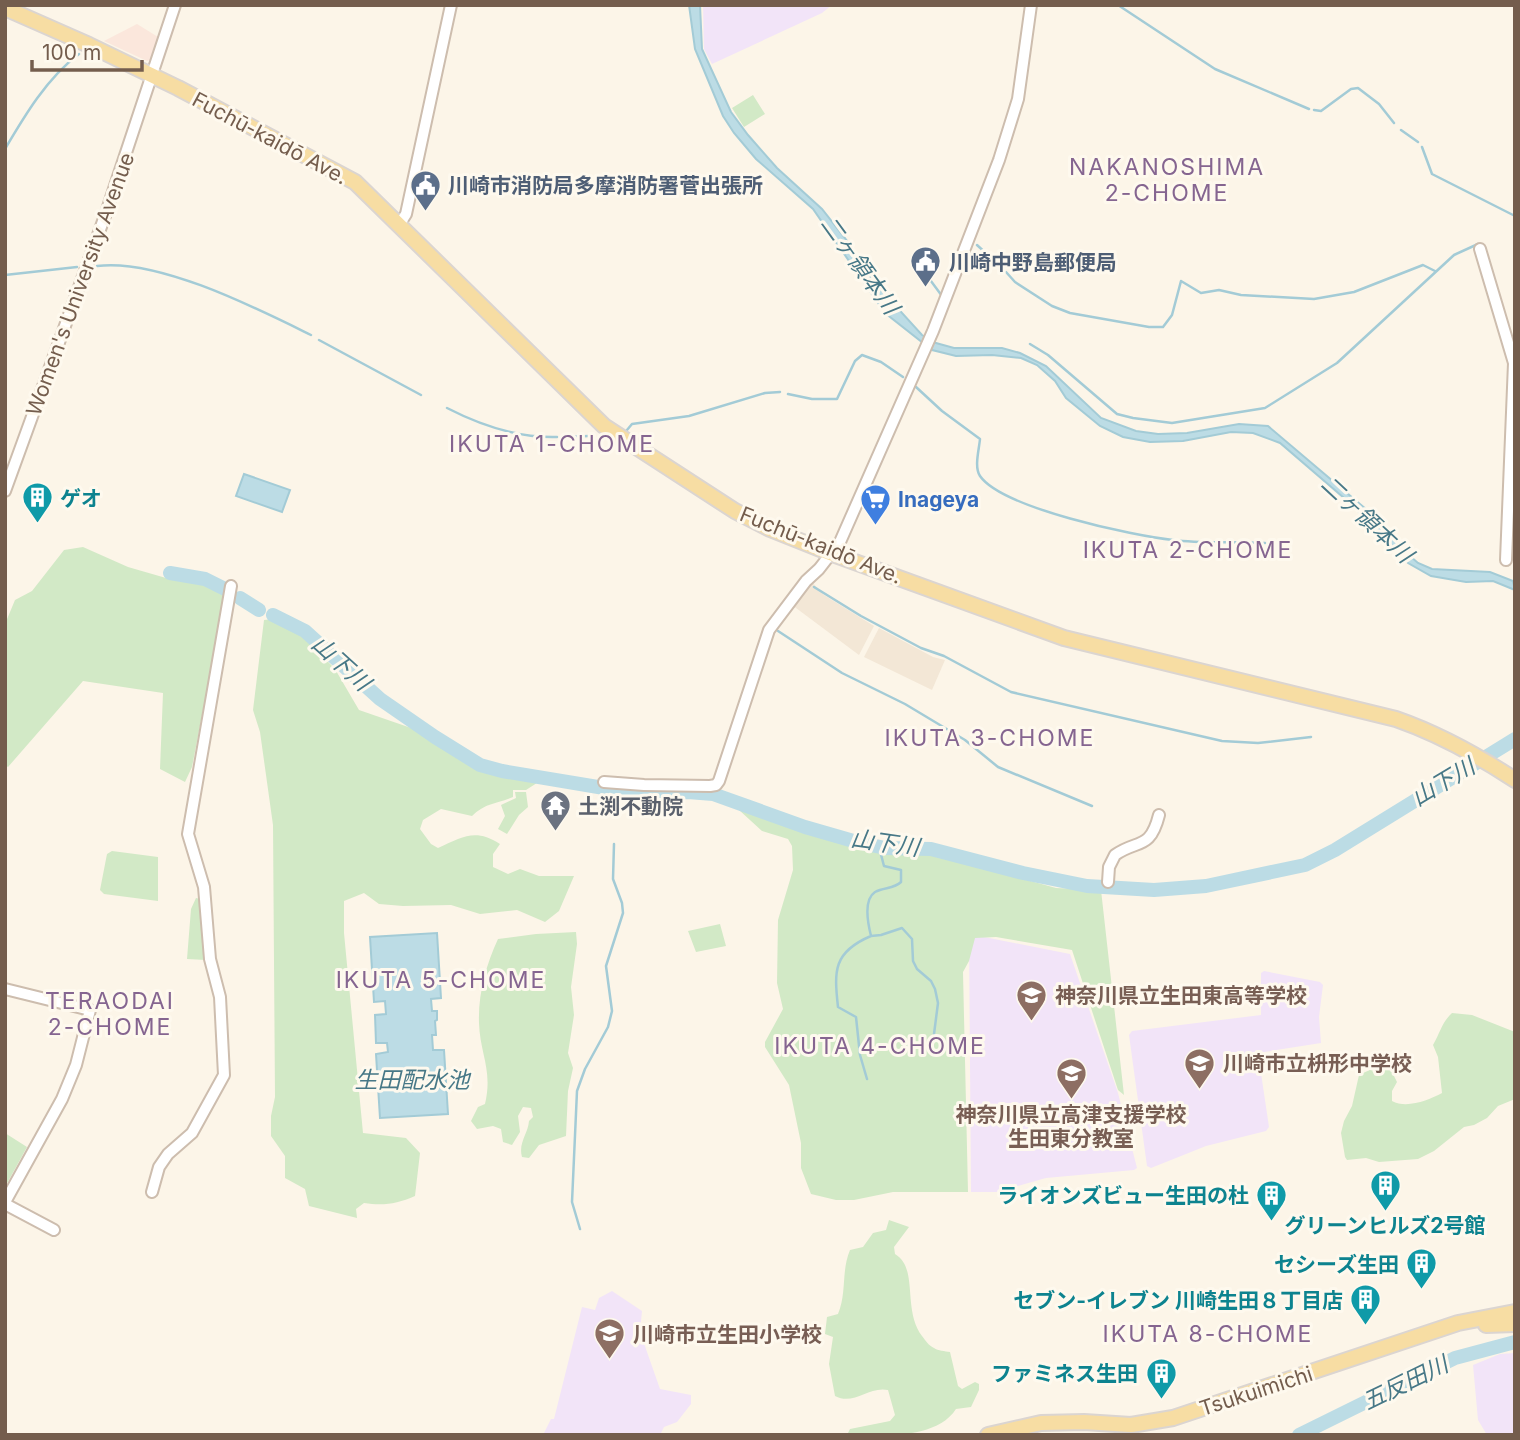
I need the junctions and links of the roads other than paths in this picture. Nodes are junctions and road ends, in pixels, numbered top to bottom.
1 (175, 5) edge
2 (451, 5) edge
3 (1031, 5) edge
4 (5, 8) edge
5 (153, 77) junction
6 (399, 225) junction
7 (1480, 249) dead end
8 (5, 491) edge
9 (830, 553) junction
10 (1506, 560) dead end
11 (231, 586) dead end
12 (1515, 780) edge
13 (604, 782) dead end
14 (1159, 815) dead end
15 (1108, 882) dead end
16 (5, 989) edge
17 (152, 1192) dead end
18 (5, 1203) edge
19 (54, 1230) dead end
20 (1513, 1316) edge
21 (1357, 1357) junction
22 (988, 1435) edge

1 - 5 street, Women's University Avenue
2 - 6 street
3 - 9 street
4 - 5 main road, Fuchū-kaidō Ave.
5 - 6 main road, Fuchū-kaidō Ave.
5 - 8 street, Women's University Avenue
6 - 9 main road, Fuchū-kaidō Ave.
7 - 10 street
9 - 12 main road, Fuchū-kaidō Ave.
9 - 13 street
11 - 17 street
14 - 15 street
16 - 18 street
18 - 19 street
20 - 21 main road, Tsukuimichi
20 - 21 main road, Tsukuimichi
21 - 22 main road, Tsukuimichi

